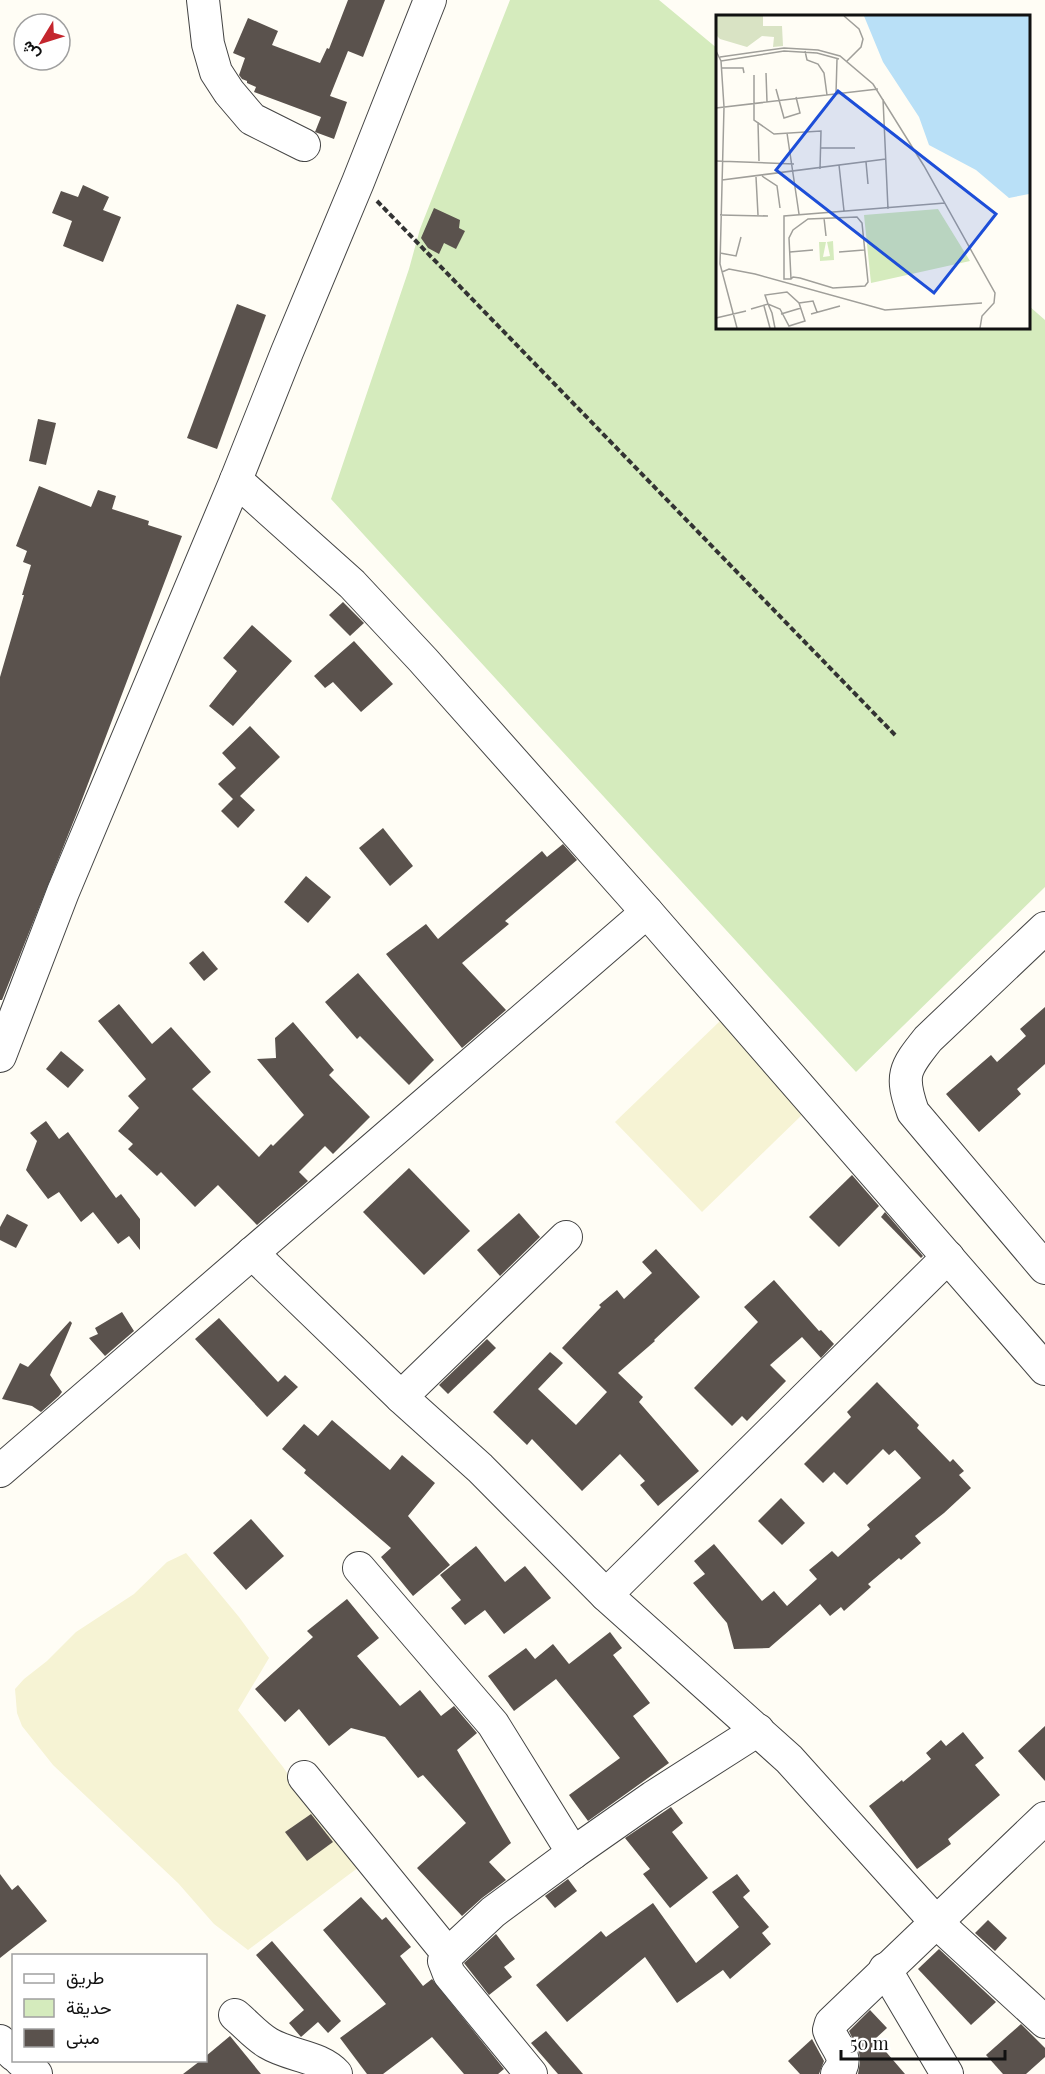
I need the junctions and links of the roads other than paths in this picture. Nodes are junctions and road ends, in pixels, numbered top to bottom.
1 (203, 0) edge
2 (430, 0) edge
3 (304, 145) dead end
4 (236, 480) junction
5 (647, 912) junction
6 (1045, 928) edge
7 (0, 1056) edge
8 (566, 1238) dead end
9 (252, 1253) junction
10 (948, 1257) junction
11 (1045, 1268) edge
12 (1045, 1368) edge
13 (401, 1397) junction
14 (0, 1471) edge
15 (358, 1568) dead end
16 (606, 1595) junction
17 (758, 1730) junction
18 (304, 1777) dead end
19 (1045, 1818) edge
20 (573, 1853) junction
21 (936, 1922) junction
22 (448, 1954) junction
23 (885, 1969) junction
24 (235, 2015) dead end
25 (1045, 2022) edge
26 (0, 2041) edge
27 (12, 2053) edge
28 (21, 2062) edge
29 (36, 2074) edge
30 (336, 2074) edge
31 (531, 2074) edge
32 (837, 2074) edge
33 (947, 2074) edge

1 - 3 street
2 - 4 street
4 - 5 street
4 - 7 street
5 - 9 street
5 - 10 street
6 - 11 street
8 - 13 street
9 - 13 street
9 - 14 street
10 - 12 street
10 - 16 street
13 - 16 street
15 - 20 street
16 - 17 street
17 - 20 street
17 - 21 street
18 - 22 street
19 - 21 street
20 - 22 street
21 - 23 street
21 - 25 street
22 - 31 street
23 - 32 street
23 - 33 street
24 - 30 street
26 - 27 street
28 - 29 street

